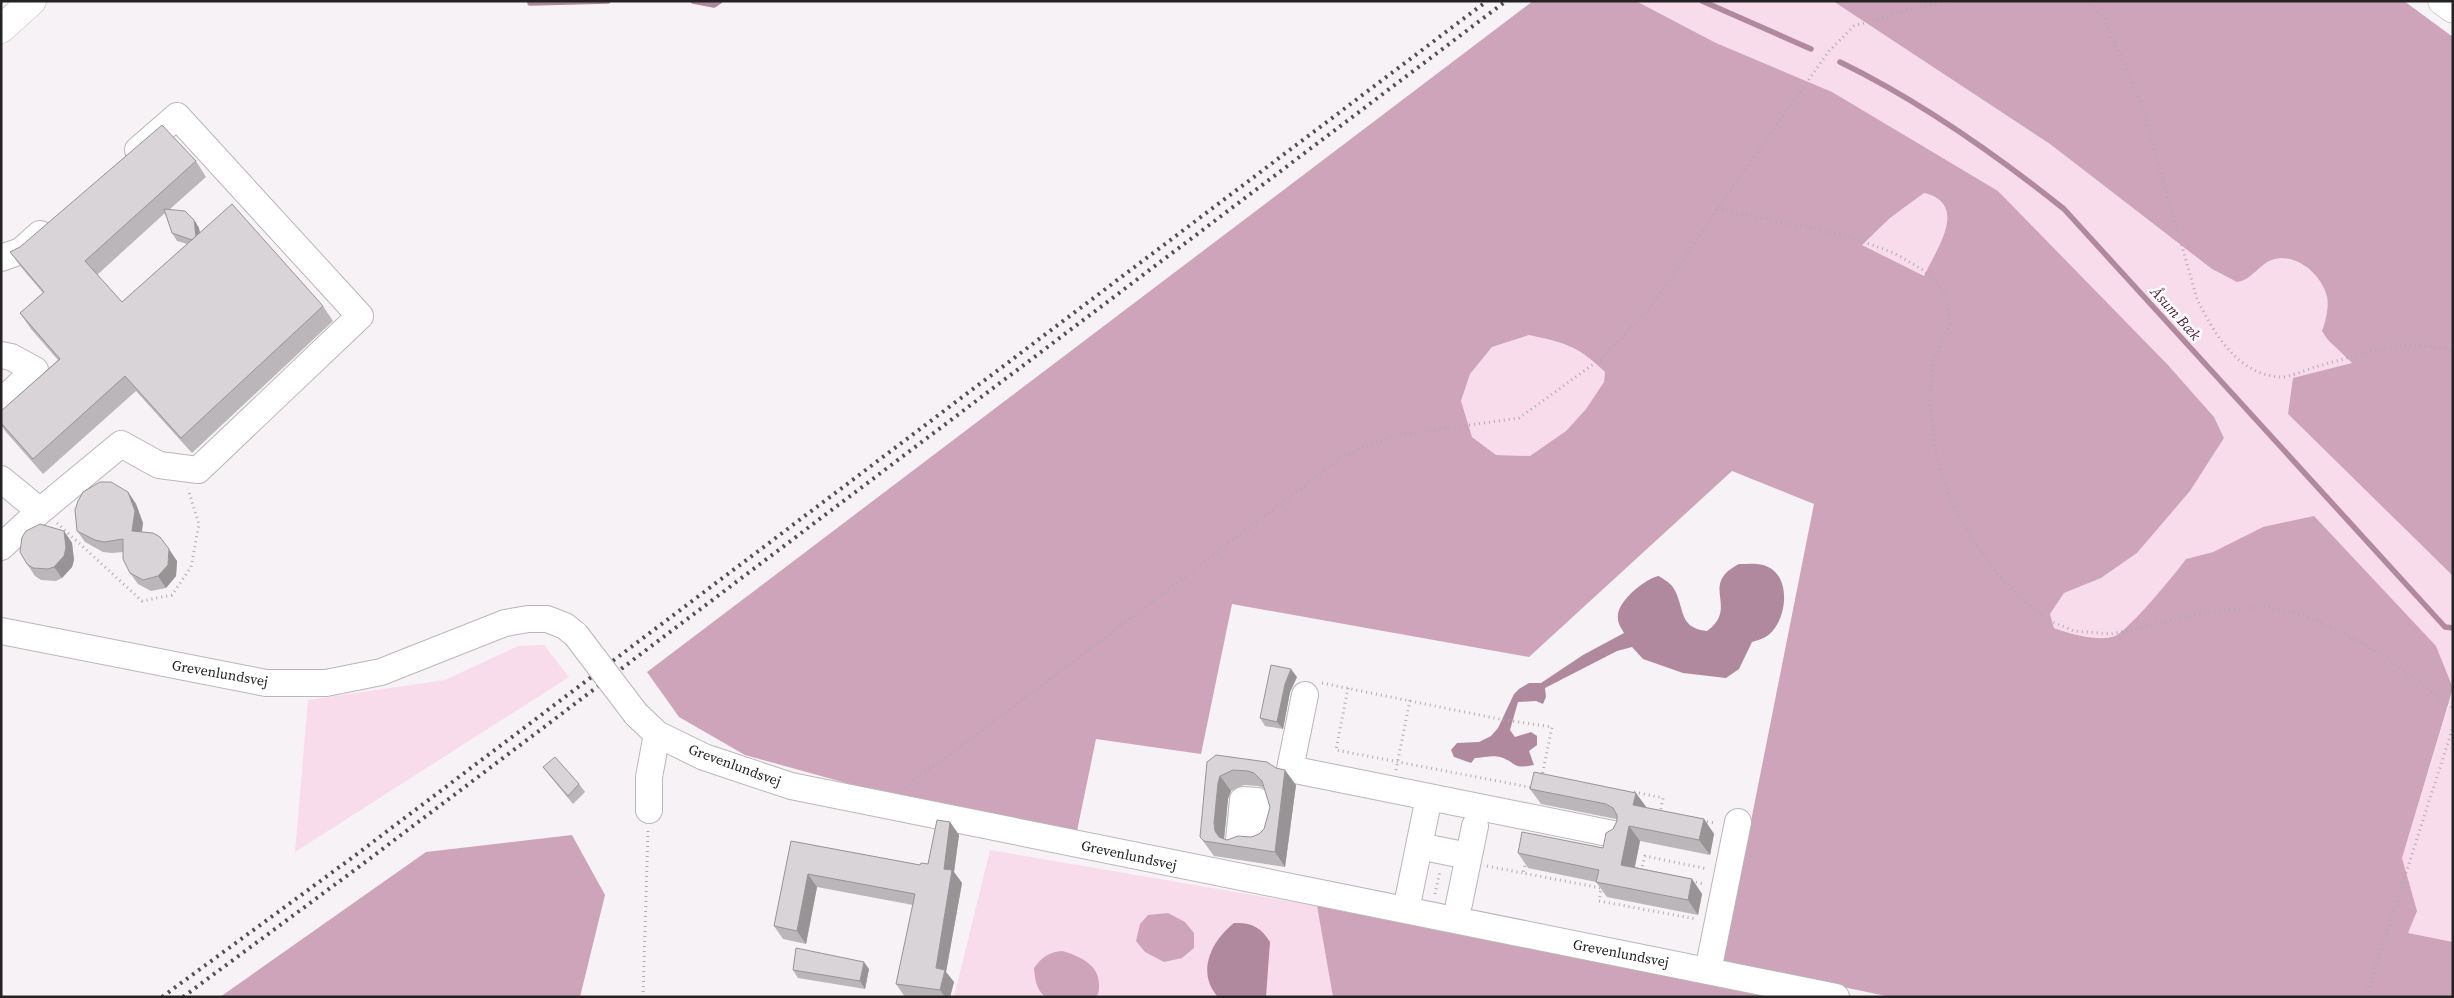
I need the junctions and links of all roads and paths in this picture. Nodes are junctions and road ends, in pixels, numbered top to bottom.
1 (32, 1) edge
2 (1959, 1) edge
3 (2086, 1) edge
4 (2442, 1) edge
5 (2453, 10) edge
6 (1, 29) edge
7 (117, 168) edge
8 (1717, 209) junction
9 (58, 219) edge
10 (1, 258) edge
11 (2453, 351) edge
12 (1, 355) edge
13 (1, 402) edge
14 (181, 468) junction
15 (1, 479) edge
16 (40, 511) junction
17 (1, 547) edge
18 (1, 631) edge
19 (1348, 688) junction
20 (1305, 695) joint
21 (1410, 700) junction
22 (2453, 708) edge
23 (1515, 721) dead end
24 (2453, 727) edge
25 (657, 734) junction
26 (1398, 762) junction
27 (1540, 789) edge
28 (1393, 790) junction
29 (1429, 797) junction
30 (896, 806) junction
31 (649, 810) joint
32 (1738, 822) dead end
33 (1475, 826) dead end
34 (1613, 834) edge
35 (1419, 846) junction
36 (1468, 859) junction
37 (1523, 873) edge
38 (1650, 873) edge
39 (1717, 878) junction
40 (1688, 881) edge
41 (1458, 904) dead end
42 (1406, 910) junction
43 (1708, 971) junction
44 (643, 997) edge
45 (1836, 997) edge
46 (2366, 997) edge

1 - 6 main road
2 - 8 path
3 - 11 path
4 - 5 main road
7 - 14 street
8 - 22 path
8 - 30 path
9 - 10 street
12 - 13 street
14 - 16 street
14 - 16 path
15 - 16 street
16 - 17 street
18 - 25 street, Grevenlundsvej, bridge
19 - 20 path
19 - 21 path
19 - 26 path
20 - 28 street
21 - 23 path
21 - 26 path
24 - 46 path
25 - 30 street, Grevenlundsvej
25 - 31 street
26 - 27 path
26 - 28 path
28 - 29 street
29 - 34 street
29 - 35 street
30 - 42 street, Grevenlundsvej
31 - 44 path
32 - 39 street
33 - 36 street
35 - 36 street
35 - 42 street
36 - 37 path
36 - 41 street
38 - 39 path
39 - 40 path
39 - 43 street
42 - 43 street, Grevenlundsvej
43 - 45 street, Grevenlundsvej

